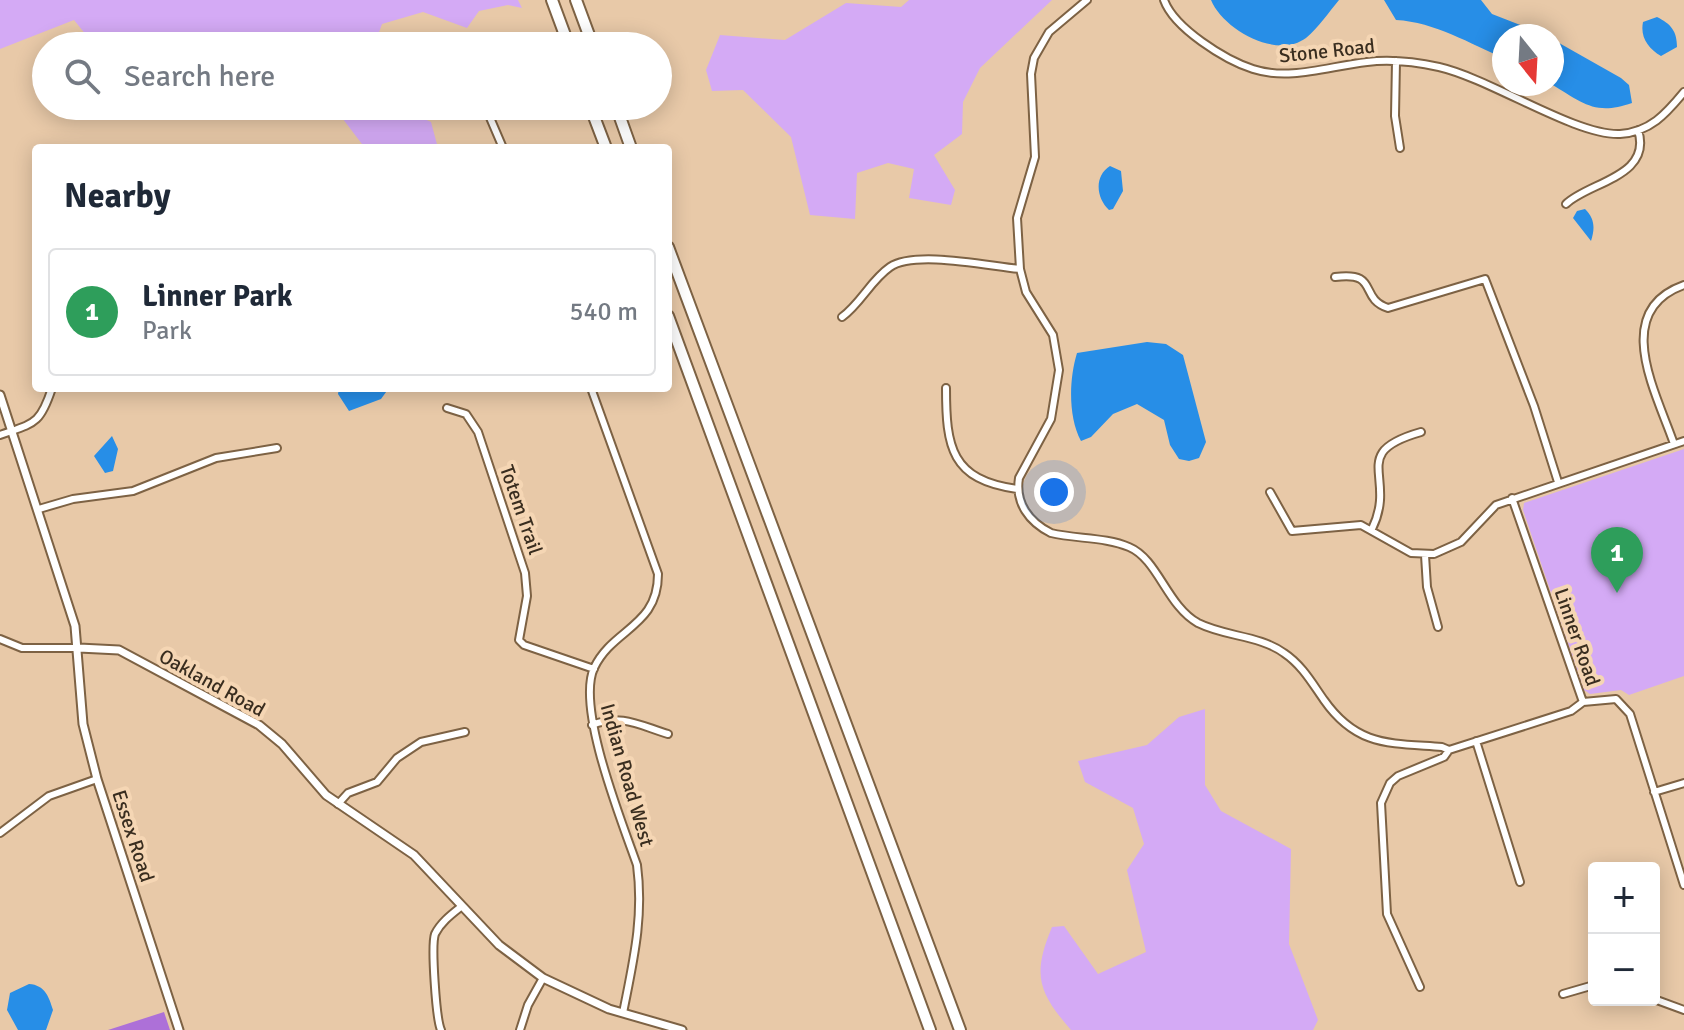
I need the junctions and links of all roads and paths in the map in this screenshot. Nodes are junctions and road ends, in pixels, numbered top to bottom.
1 (552, 0) edge
2 (576, 0) edge
3 (1087, 0) edge
4 (1164, 0) edge
5 (564, 32) edge
6 (588, 32) edge
7 (1396, 61) junction
8 (1684, 92) edge
9 (491, 120) edge
10 (595, 120) edge
11 (621, 120) edge
12 (1638, 130) junction
13 (501, 144) edge
14 (604, 144) edge
15 (630, 144) edge
16 (1400, 148) dead end
17 (1566, 204) dead end
18 (672, 258) edge
19 (1020, 269) junction
20 (1335, 277) dead end
21 (1684, 285) edge
22 (842, 317) dead end
23 (672, 327) edge
24 (946, 388) dead end
25 (50, 392) edge
26 (592, 392) edge
27 (0, 395) edge
28 (447, 408) dead end
29 (13, 432) junction
30 (1421, 432) dead end
31 (0, 435) edge
32 (1684, 441) edge
33 (1674, 444) junction
34 (277, 448) dead end
35 (1558, 482) junction
36 (1017, 489) junction
37 (1270, 492) dead end
38 (1512, 498) junction
39 (39, 509) junction
40 (1372, 529) junction
41 (1425, 555) junction
42 (1438, 627) dead end
43 (0, 639) edge
44 (79, 648) junction
45 (594, 669) junction
46 (1583, 702) junction
47 (592, 725) junction
48 (465, 732) dead end
49 (668, 734) dead end
50 (1476, 741) junction
51 (1449, 750) junction
52 (97, 779) junction
53 (1684, 783) edge
54 (1654, 792) junction
55 (338, 804) junction
56 (0, 833) edge
57 (1520, 882) dead end
58 (1684, 885) edge
59 (462, 906) junction
60 (543, 978) junction
61 (1420, 987) dead end
62 (1588, 987) edge
63 (1563, 994) dead end
64 (1660, 1001) edge
65 (1684, 1010) edge
66 (623, 1013) junction
67 (179, 1030) edge
68 (441, 1030) edge
69 (520, 1030) edge
70 (682, 1030) edge
71 (930, 1030) edge
72 (960, 1030) edge

1 - 5 highway
2 - 6 highway
3 - 19 street
4 - 7 street, Stone Road
7 - 12 street, Stone Road
7 - 16 street
8 - 12 street
9 - 13 street
10 - 14 highway
11 - 15 highway
12 - 17 street
18 - 72 highway
19 - 22 street
19 - 36 street
20 - 35 street
21 - 33 street
23 - 71 highway
24 - 36 street
25 - 29 street
26 - 45 street
27 - 29 street
28 - 45 street, Totem Trail
29 - 31 street
29 - 39 street
30 - 40 street
32 - 33 street
33 - 35 street
34 - 39 street
35 - 38 street
36 - 51 street
37 - 40 street
38 - 41 street
38 - 46 street, Linner Road
39 - 44 street
40 - 41 street
41 - 42 street
43 - 44 street
44 - 52 street, Essex Road
44 - 55 street, Oakland Road
45 - 47 street, Indian Road West
46 - 50 street
46 - 54 street, Linner Road
47 - 49 street
47 - 66 street, Indian Road West
48 - 55 street
50 - 51 street
50 - 57 street
51 - 61 street
52 - 56 street
52 - 67 street, Essex Road
53 - 54 street
54 - 58 street, Linner Road
55 - 59 street, Oakland Road
59 - 60 street, Oakland Road
59 - 68 street
60 - 66 street, Oakland Road
60 - 69 street
62 - 63 street
64 - 65 street
66 - 70 street, Oakland Road

